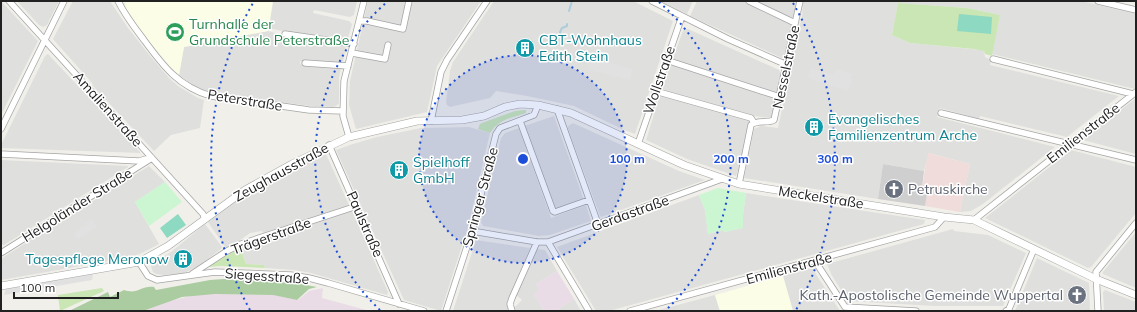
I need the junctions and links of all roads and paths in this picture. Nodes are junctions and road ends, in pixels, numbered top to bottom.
1 (9, 1) edge
2 (64, 1) edge
3 (118, 1) edge
4 (364, 1) edge
5 (409, 1) edge
6 (487, 1) edge
7 (652, 1) edge
8 (749, 1) edge
9 (800, 1) edge
10 (1098, 1) edge
11 (1136, 10) edge
12 (682, 16) junction
13 (359, 21) junction
14 (795, 23) junction
15 (285, 34) dead end
16 (45, 40) junction
17 (354, 44) junction
18 (388, 45) dead end
19 (352, 53) junction
20 (993, 59) dead end
21 (666, 60) junction
22 (305, 63) dead end
23 (787, 65) junction
24 (348, 66) junction
25 (655, 91) junction
26 (1134, 93) edge
27 (780, 97) junction
28 (538, 105) junction
29 (505, 107) joint
30 (557, 109) junction
31 (343, 111) junction
32 (941, 113) dead end
33 (432, 121) junction
34 (520, 121) junction
35 (754, 123) junction
36 (1, 128) edge
37 (349, 137) junction
38 (638, 144) junction
39 (1069, 144) junction
40 (329, 145) junction
41 (1, 154) edge
42 (152, 158) junction
43 (1136, 160) edge
44 (722, 179) junction
45 (739, 184) junction
46 (590, 200) junction
47 (357, 206) junction
48 (944, 217) junction
49 (205, 219) junction
50 (974, 220) junction
51 (1136, 223) edge
52 (598, 224) junction
53 (472, 231) junction
54 (537, 242) junction
55 (548, 242) junction
56 (1034, 249) junction
57 (2, 251) edge
58 (815, 261) junction
59 (139, 262) junction
60 (190, 275) junction
61 (1096, 279) junction
62 (1, 286) edge
63 (1136, 295) edge
64 (399, 304) junction
65 (424, 311) edge
66 (446, 311) edge
67 (512, 311) edge
68 (589, 311) edge
69 (630, 311) edge
70 (916, 311) edge
71 (1006, 311) edge
72 (1098, 311) edge

1 - 16 street, Amalienstraße
2 - 16 street
3 - 31 street, Peterstraße
4 - 13 street
5 - 13 street
6 - 33 street
7 - 12 street
8 - 14 street
9 - 14 street, Nesselstraße
10 - 11 street
12 - 21 street, Wollstraße
12 - 23 street
13 - 17 street
14 - 23 street, Nesselstraße
15 - 17 street
16 - 36 street
16 - 42 street, Amalienstraße
17 - 19 street
18 - 19 street
19 - 24 street
20 - 26 street
21 - 25 street, Wollstraße
21 - 27 street
22 - 24 street
23 - 27 street, Nesselstraße
24 - 31 street
25 - 35 street
25 - 38 street, Wollstraße
26 - 39 street, Emilienstraße
27 - 35 street, Nesselstraße
28 - 29 street, Meckelstraße
28 - 30 street, Meckelstraße
28 - 34 street, Springer Straße
29 - 33 street, Zeughausstraße
30 - 38 street, Meckelstraße
30 - 46 street
31 - 37 street
32 - 39 street
33 - 37 street, Zeughausstraße
34 - 46 street
34 - 53 street, Springer Straße
35 - 45 street
37 - 40 street, Zeughausstraße
38 - 44 street, Meckelstraße
39 - 43 street
39 - 50 street, Emilienstraße
40 - 47 street, Paulstraße
40 - 49 street, Zeughausstraße
41 - 42 street
42 - 49 street, Amalienstraße
42 - 57 street, Helgoländer Straße
44 - 45 street, Meckelstraße
44 - 52 street, Gerdastraße
45 - 48 street, Meckelstraße
46 - 52 street
47 - 60 street, Trägerstraße
47 - 64 street, Paulstraße
48 - 50 street, Meckelstraße
48 - 58 street, Emilienstraße
49 - 59 street, Zeughausstraße
50 - 56 street, Meckelstraße
51 - 61 street
52 - 55 street, Gerdastraße
53 - 54 street, Gerdastraße
53 - 66 street, Springer Straße
54 - 55 street, Gerdastraße
54 - 67 street
55 - 68 street
56 - 61 street, Meckelstraße
56 - 71 street
58 - 69 street, Emilienstraße
58 - 70 street
59 - 60 street, Siegesstraße
59 - 62 street, Zeughausstraße
60 - 64 street, Siegesstraße
61 - 63 street, Meckelstraße
61 - 72 street
64 - 65 street, Siegesstraße

